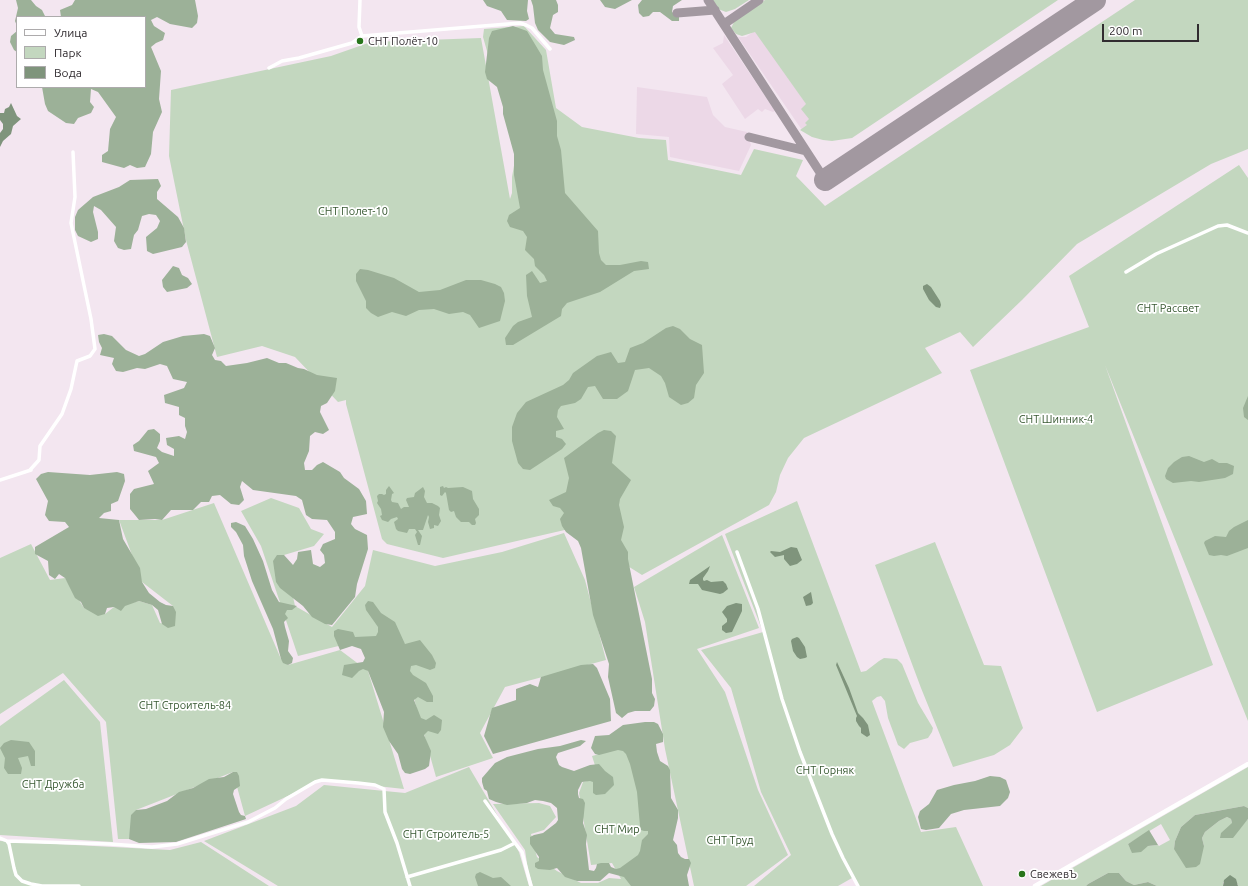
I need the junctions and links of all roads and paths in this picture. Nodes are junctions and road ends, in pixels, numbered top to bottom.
1 (360, 0) edge
2 (362, 36) junction
3 (550, 49) dead end
4 (269, 68) dead end
5 (73, 152) dead end
6 (1248, 233) edge
7 (1126, 272) dead end
8 (0, 480) edge
9 (737, 552) dead end
10 (1248, 764) edge
11 (485, 801) dead end
12 (0, 838) edge
13 (7, 841) junction
14 (515, 843) junction
15 (407, 877) junction
16 (79, 886) edge
17 (410, 886) edge
18 (532, 886) edge
19 (858, 886) edge
20 (1034, 886) edge

1 - 2 street
2 - 3 street
2 - 4 street
5 - 8 street
6 - 7 street
9 - 19 street
10 - 20 street
11 - 14 street
12 - 13 street
13 - 15 street
13 - 16 street
14 - 15 street
14 - 18 street
15 - 17 street

